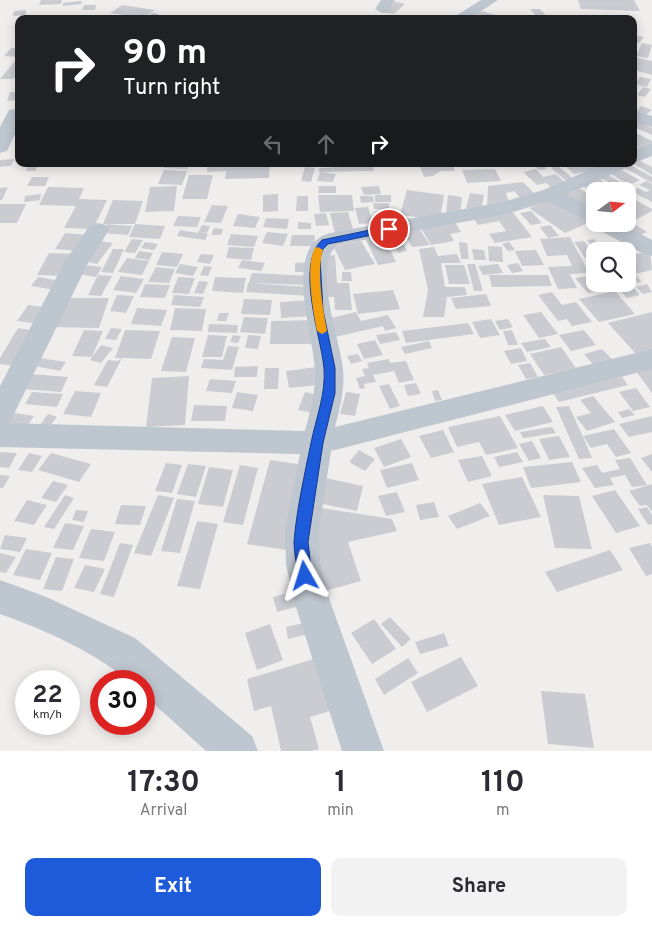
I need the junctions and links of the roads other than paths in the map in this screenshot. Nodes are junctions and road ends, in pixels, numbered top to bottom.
1 (490, 0) edge
2 (465, 15) edge
3 (11, 115) edge
4 (637, 117) edge
5 (652, 122) edge
6 (0, 147) edge
7 (652, 149) edge
8 (637, 156) edge
9 (612, 167) edge
10 (550, 194) junction
11 (586, 213) edge
12 (98, 230) dead end
13 (621, 232) edge
14 (652, 249) edge
15 (652, 359) edge
16 (0, 414) edge
17 (0, 435) edge
18 (317, 443) junction
19 (0, 597) edge
20 (237, 751) edge
21 (363, 751) edge

1 - 2 street
3 - 6 street
4 - 5 street
7 - 8 street
9 - 10 street
10 - 11 street
10 - 18 street
12 - 16 street
13 - 14 street
15 - 18 street
17 - 18 street
18 - 21 street
19 - 20 street

